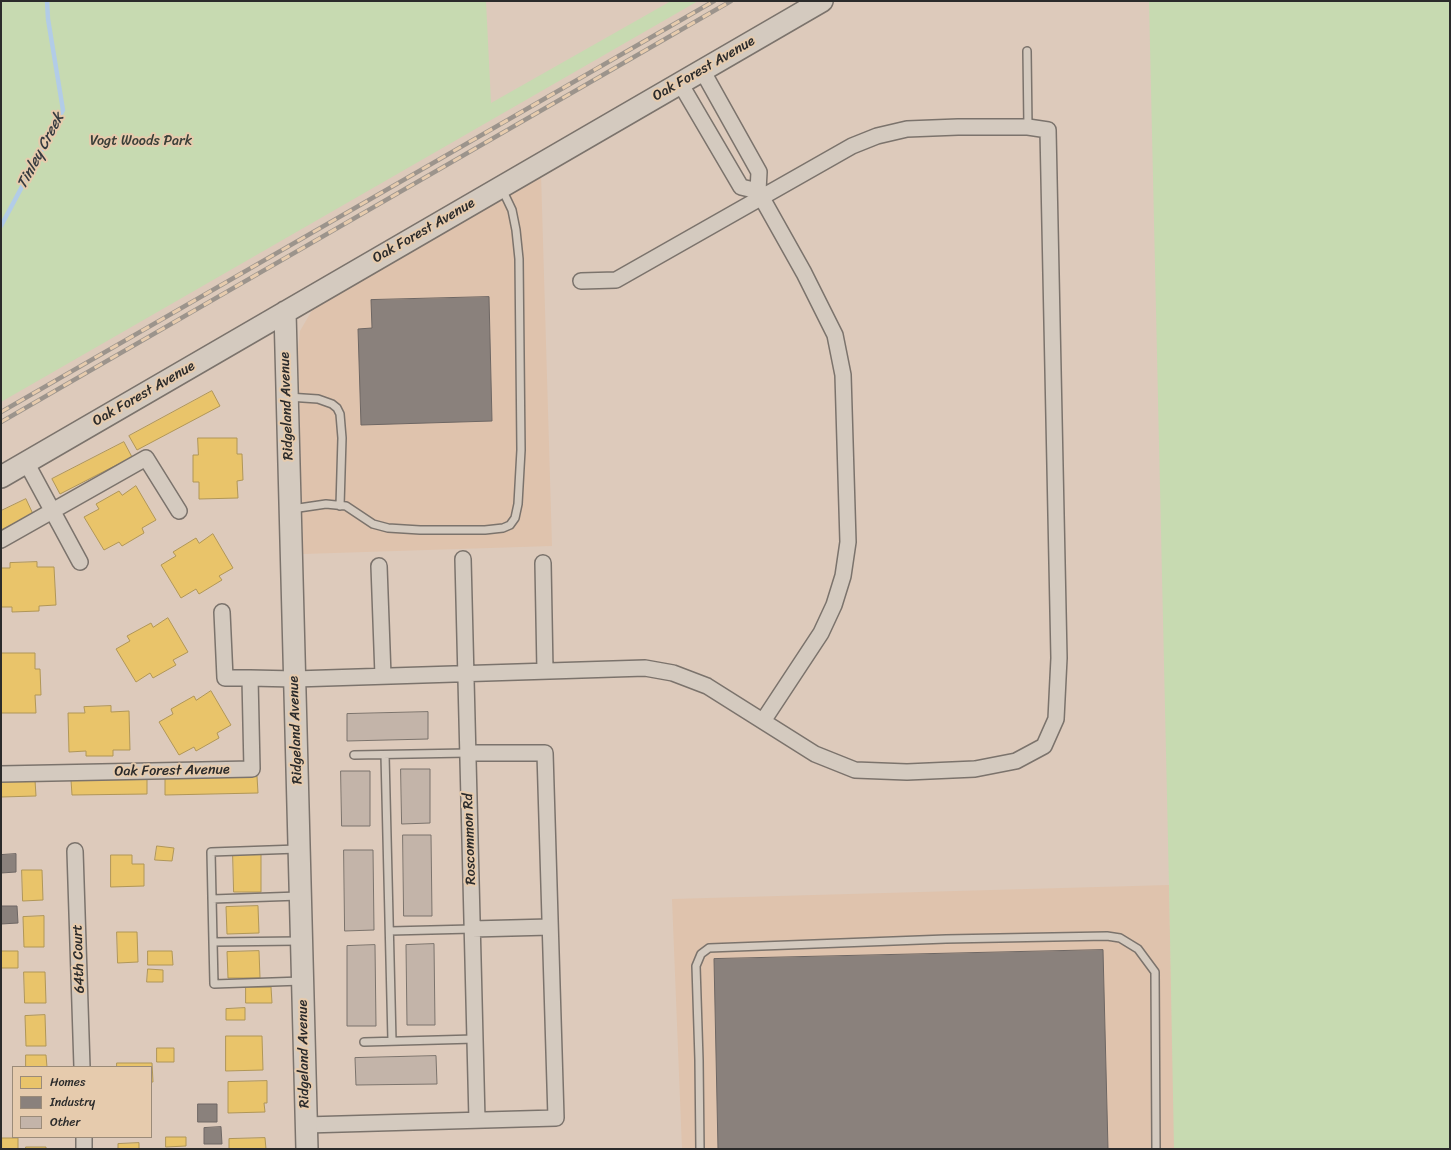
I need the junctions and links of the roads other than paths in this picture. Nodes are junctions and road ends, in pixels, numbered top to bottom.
1 (822, 1) edge
2 (1028, 51) dead end
3 (702, 70) junction
4 (680, 83) junction
5 (1028, 126) junction
6 (500, 187) junction
7 (760, 194) junction
8 (581, 281) dead end
9 (285, 312) junction
10 (287, 397) junction
11 (26, 462) junction
12 (1, 477) edge
13 (340, 506) junction
14 (290, 510) junction
15 (179, 511) dead end
16 (52, 512) junction
17 (1, 540) edge
18 (463, 559) dead end
19 (80, 562) dead end
20 (543, 563) dead end
21 (379, 566) dead end
22 (222, 612) dead end
23 (545, 671) junction
24 (466, 673) junction
25 (383, 676) junction
26 (250, 678) junction
27 (295, 679) junction
28 (763, 721) junction
29 (468, 753) junction
30 (354, 755) dead end
31 (385, 755) junction
32 (1, 774) edge
33 (299, 849) junction
34 (76, 851) dead end
35 (300, 896) junction
36 (212, 899) junction
37 (550, 927) junction
38 (472, 929) junction
39 (390, 931) junction
40 (301, 941) junction
41 (213, 942) junction
42 (302, 981) junction
43 (475, 1039) junction
44 (392, 1041) junction
45 (364, 1042) dead end
46 (82, 1066) edge
47 (478, 1120) junction
48 (306, 1125) junction
49 (84, 1138) edge
50 (84, 1149) edge
51 (307, 1149) edge
52 (700, 1149) edge
53 (1156, 1149) edge

1 - 3 street, Oak Forest Avenue
2 - 5 lane
3 - 4 street, Oak Forest Avenue
3 - 7 street
4 - 6 street, Oak Forest Avenue
4 - 7 street
5 - 7 street
5 - 28 street
6 - 9 street, Oak Forest Avenue
6 - 13 lane
7 - 8 street
7 - 28 street
9 - 10 street, Ridgeland Avenue
9 - 11 street, Oak Forest Avenue
10 - 13 lane
10 - 14 street, Ridgeland Avenue
11 - 12 street, Oak Forest Avenue
11 - 16 street
13 - 14 lane
14 - 27 street, Ridgeland Avenue
15 - 16 street
16 - 17 street
16 - 19 street
18 - 24 street, Roscommon Rd
20 - 23 street
21 - 25 street
22 - 26 street
23 - 24 street
23 - 28 street
24 - 25 street
24 - 29 street, Roscommon Rd
25 - 27 street
26 - 27 street
26 - 32 street, Oak Forest Avenue
27 - 33 street, Ridgeland Avenue
29 - 31 lane
29 - 37 street
29 - 38 street, Roscommon Rd
30 - 31 lane
31 - 39 lane
33 - 35 street, Ridgeland Avenue
33 - 36 lane
34 - 46 street, 64th Court
35 - 36 lane
35 - 40 street, Ridgeland Avenue
36 - 41 lane
37 - 38 street
37 - 47 street
38 - 39 lane
38 - 43 street, Roscommon Rd
39 - 44 lane
40 - 41 lane
40 - 42 street, Ridgeland Avenue
41 - 42 lane
42 - 48 street, Ridgeland Avenue
43 - 44 lane
43 - 47 street, Roscommon Rd
44 - 45 lane
47 - 48 street
48 - 51 street, Ridgeland Avenue
49 - 50 street
52 - 53 lane

